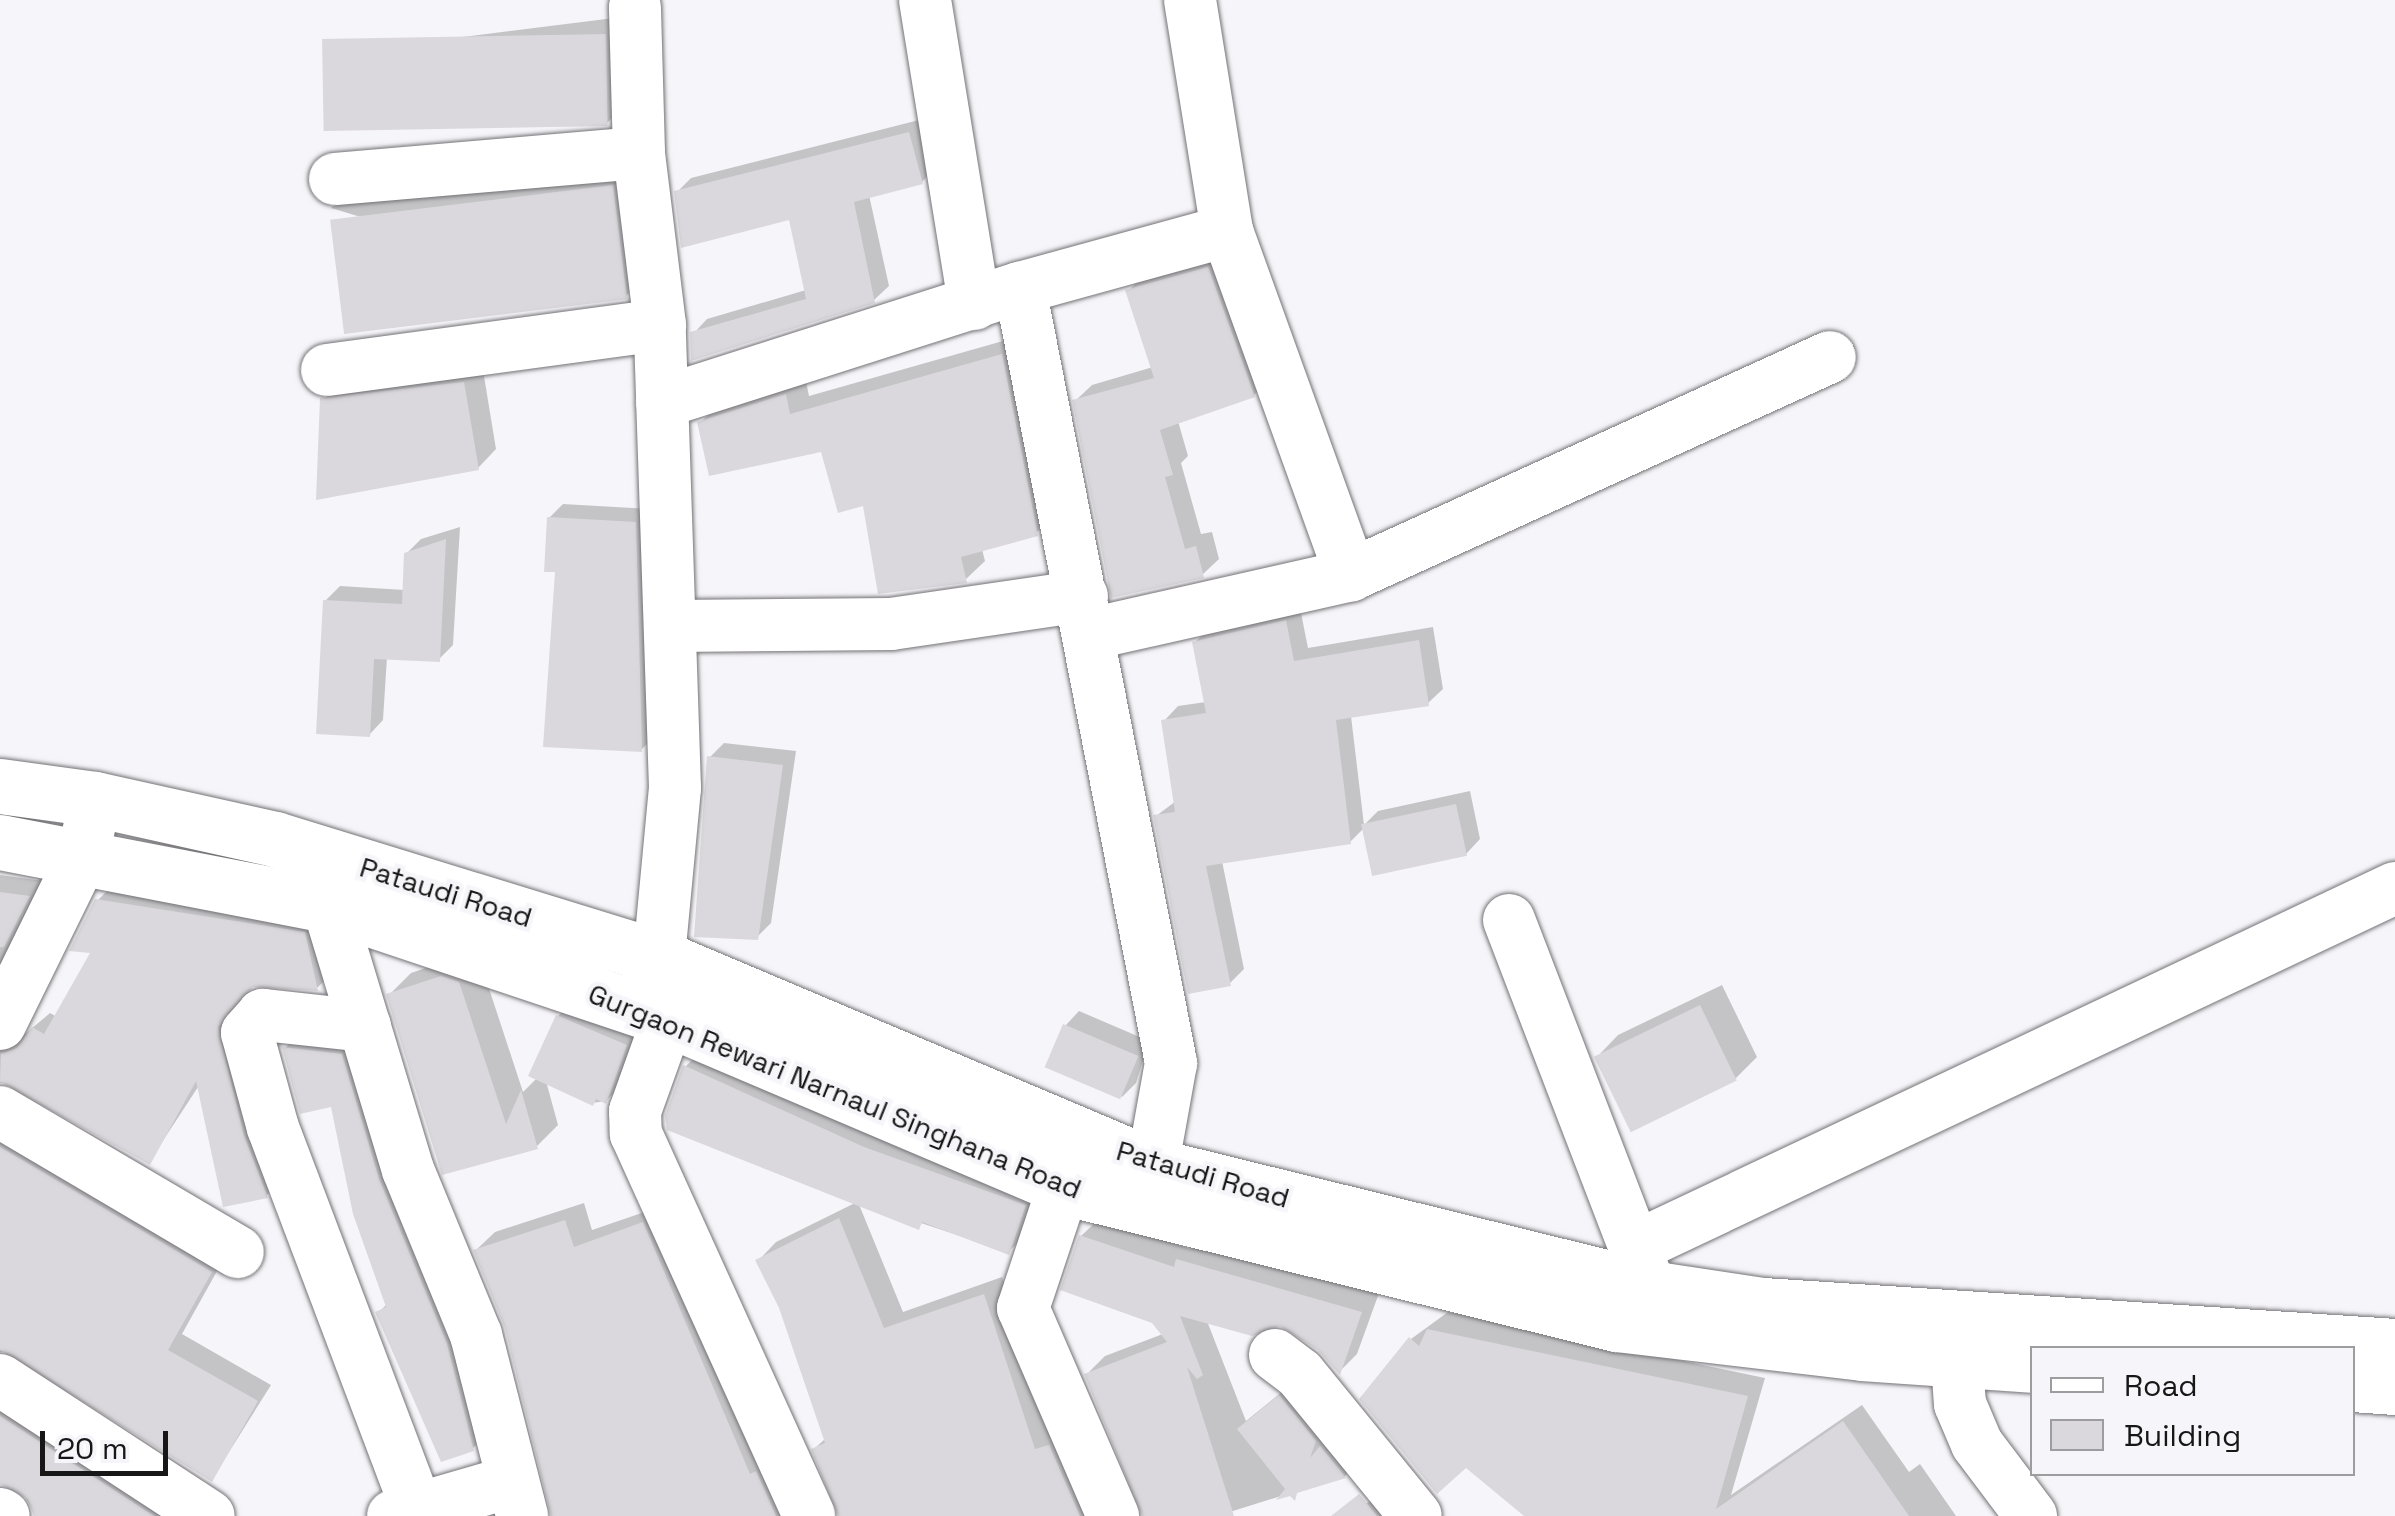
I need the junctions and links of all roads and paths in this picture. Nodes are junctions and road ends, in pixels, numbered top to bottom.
1 (925, 0) edge
2 (1190, 0) edge
3 (635, 7) dead end
4 (639, 153) junction
5 (336, 178) dead end
6 (1226, 231) junction
7 (997, 296) junction
8 (660, 325) junction
9 (1830, 357) dead end
10 (327, 370) dead end
11 (662, 402) junction
12 (1351, 575) junction
13 (1086, 615) junction
14 (670, 626) junction
15 (0, 786) edge
16 (96, 798) junction
17 (0, 842) edge
18 (84, 853) junction
19 (2395, 888) edge
20 (328, 905) junction
21 (1510, 920) dead end
22 (659, 957) junction
23 (651, 1013) junction
24 (0, 1024) edge
25 (364, 1026) junction
26 (0, 1112) edge
27 (1081, 1136) junction
28 (1148, 1186) junction
29 (1063, 1187) junction
30 (238, 1252) dead end
31 (1648, 1288) junction
32 (1953, 1338) junction
33 (2395, 1346) edge
34 (1276, 1355) dead end
35 (2030, 1363) edge
36 (0, 1380) edge
37 (2355, 1384) edge
38 (2395, 1387) edge
39 (516, 1499) edge
40 (411, 1513) edge
41 (209, 1516) edge
42 (808, 1516) edge
43 (1113, 1516) edge
44 (1416, 1516) edge
45 (2031, 1516) edge

1 - 7 street
2 - 6 street
3 - 4 street
4 - 5 street
4 - 8 street
6 - 7 street
6 - 12 street
7 - 11 street
7 - 13 street
8 - 10 street
8 - 11 street
9 - 12 street
11 - 14 street
12 - 13 street
13 - 14 street
13 - 28 street
14 - 22 street
15 - 16 main road, Pataudi Road
16 - 18 street
16 - 22 main road, Pataudi Road
17 - 18 main road, Gurgaon Rewari Narnaul Singhana Road
18 - 20 main road, Gurgaon Rewari Narnaul Singhana Road
18 - 24 street
19 - 31 street
20 - 23 main road, Gurgaon Rewari Narnaul Singhana Road
20 - 25 street
21 - 31 street
22 - 23 street
22 - 27 main road, Pataudi Road
23 - 29 main road, Gurgaon Rewari Narnaul Singhana Road
23 - 42 street
25 - 39 street
25 - 40 street
26 - 30 street
27 - 28 main road, Pataudi Road
27 - 29 street
28 - 29 main road, Gurgaon Rewari Narnaul Singhana Road
28 - 31 main road, Gurgaon Rewari Narnaul Singhana Road
29 - 43 street
31 - 32 main road, Gurgaon Rewari Narnaul Singhana Road
32 - 33 main road
32 - 35 main road, Gurgaon Rewari Narnaul Singhana Road
32 - 45 street
34 - 44 street
36 - 41 street
37 - 38 main road
39 - 40 street

